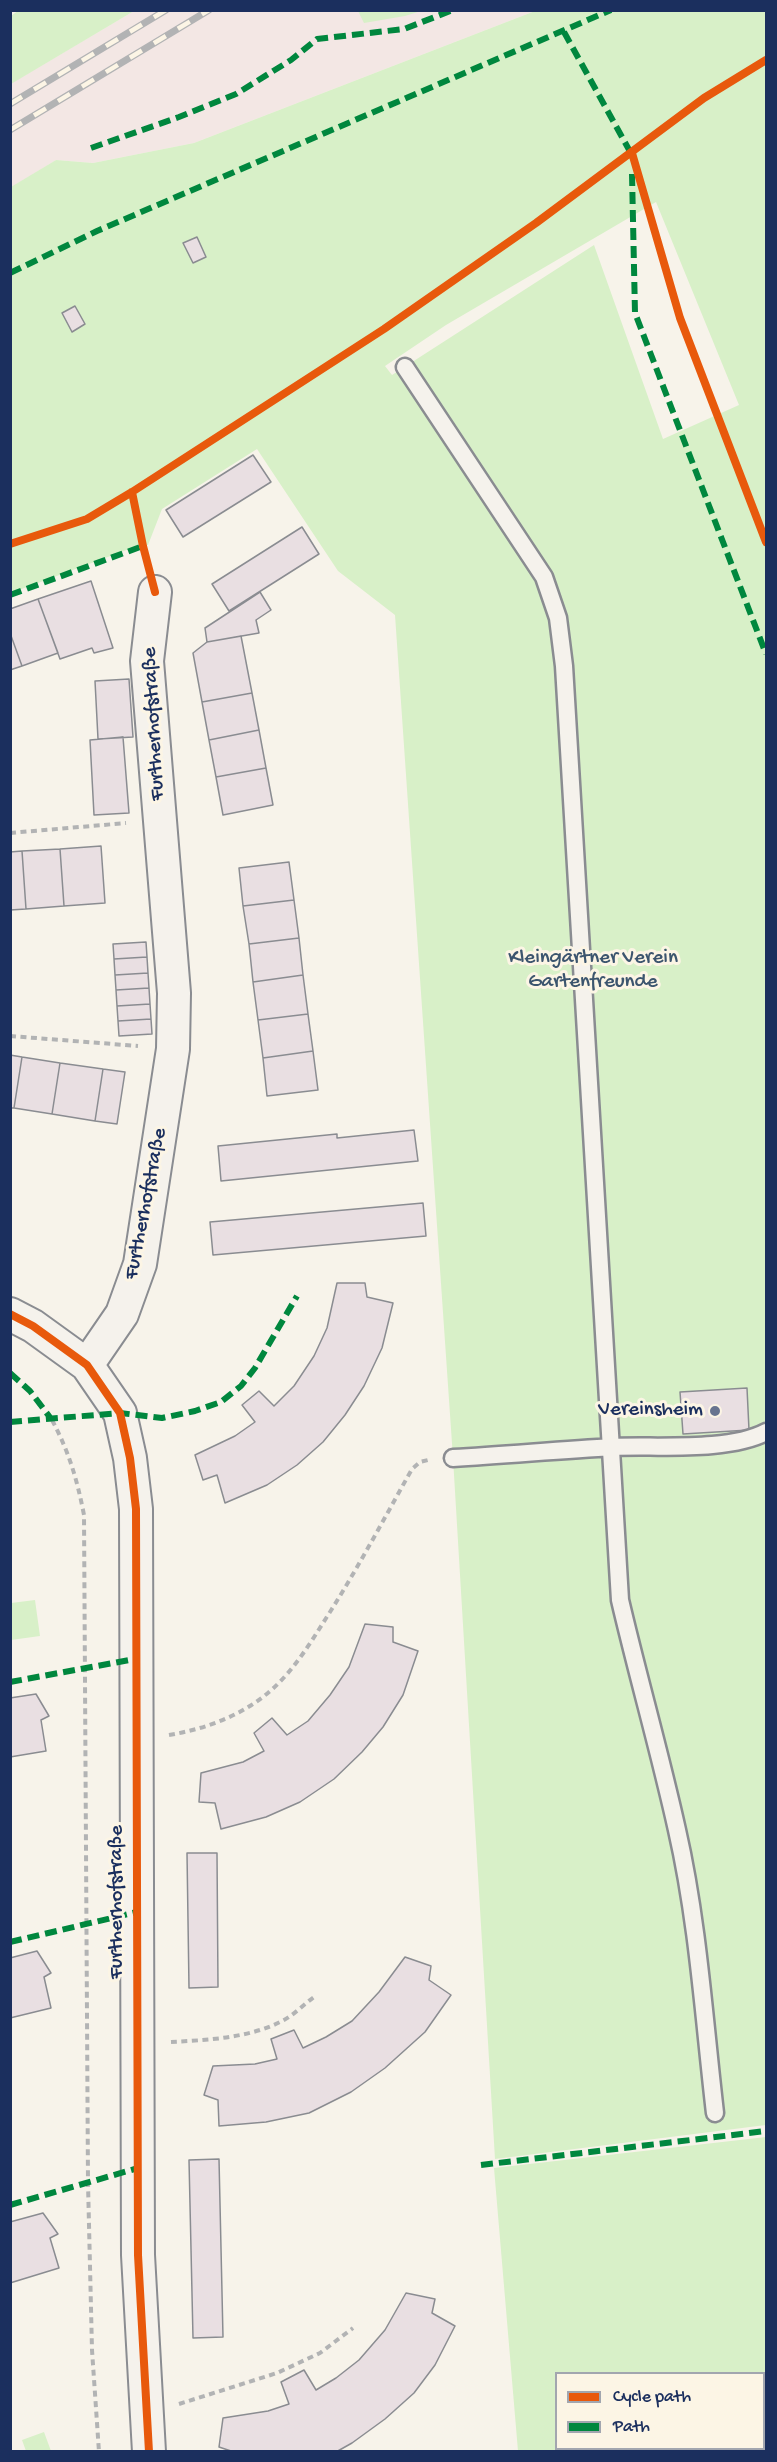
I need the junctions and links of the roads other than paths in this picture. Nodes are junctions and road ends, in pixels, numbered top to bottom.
1 (405, 367) dead end
2 (155, 592) dead end
3 (10, 1314) edge
4 (87, 1365) junction
5 (766, 1432) edge
6 (613, 1447) junction
7 (453, 1458) road end
8 (715, 2113) dead end
9 (149, 2451) edge

1 - 6 lane
2 - 4 street, Furtherhofstraße
3 - 4 street
4 - 9 street, Furtherhofstraße
5 - 6 lane
6 - 7 lane
6 - 8 lane

